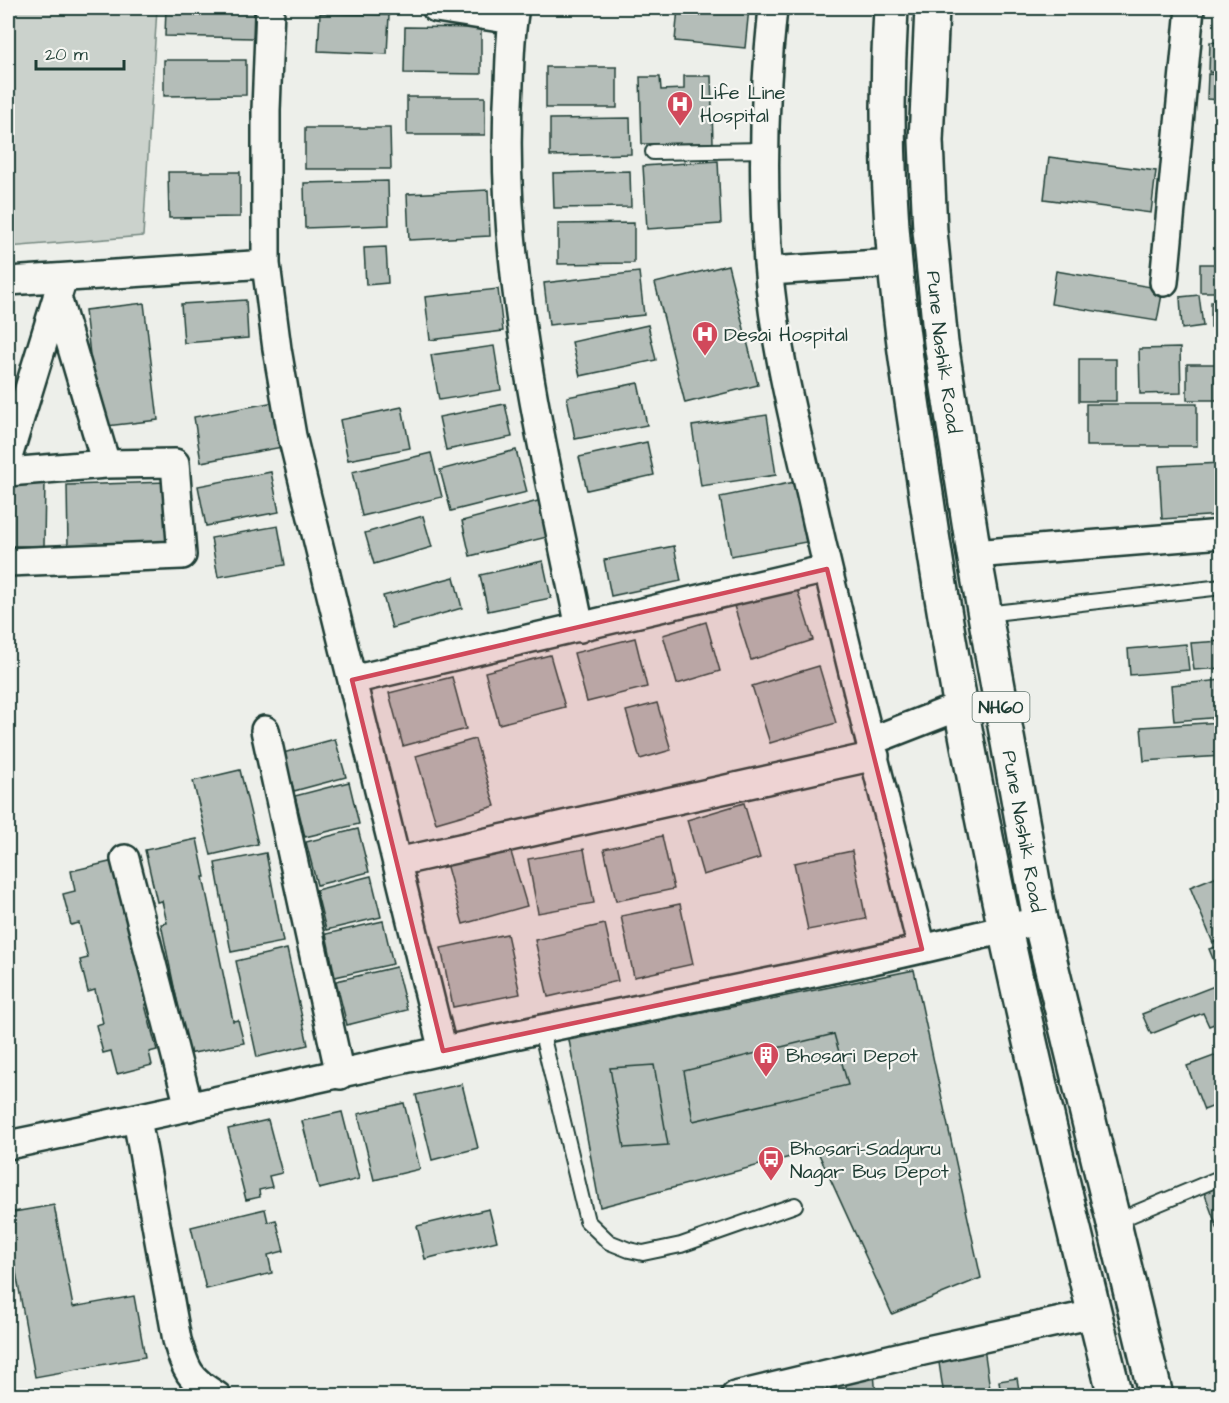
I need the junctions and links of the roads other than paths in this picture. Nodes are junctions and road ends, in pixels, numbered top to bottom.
1 (270, 8) edge
2 (436, 8) edge
3 (773, 8) edge
4 (891, 8) edge
5 (932, 8) edge
6 (1190, 8) edge
7 (514, 14) edge
8 (765, 150) junction
9 (653, 152) dead end
10 (895, 262) junction
11 (266, 264) junction
12 (769, 271) junction
13 (8, 281) edge
14 (1164, 282) dead end
15 (60, 287) junction
16 (8, 457) edge
17 (106, 465) junction
18 (8, 472) edge
19 (1221, 534) edge
20 (974, 554) junction
21 (8, 562) edge
22 (827, 569) junction
23 (1221, 587) edge
24 (985, 614) junction
25 (580, 628) junction
26 (352, 680) junction
27 (961, 706) junction
28 (265, 730) dead end
29 (873, 748) junction
30 (125, 859) dead end
31 (397, 861) junction
32 (1040, 921) junction
33 (1004, 930) junction
34 (922, 950) junction
35 (541, 1030) junction
36 (443, 1051) junction
37 (340, 1075) junction
38 (189, 1107) junction
39 (137, 1119) junction
40 (8, 1145) edge
41 (1221, 1177) edge
42 (795, 1206) dead end
43 (1114, 1222) junction
44 (1094, 1314) junction
45 (217, 1395) edge
46 (735, 1395) edge
47 (1115, 1395) edge
48 (1156, 1395) edge

1 - 11 street
2 - 7 street
3 - 8 street
4 - 10 highway, Pune Nashik Road / NH60
5 - 20 highway, Pune Nashik Road / NH60
6 - 14 street
7 - 25 street
8 - 9 lane
8 - 12 street
10 - 12 street
10 - 27 highway, Pune Nashik Road / NH60
11 - 15 street
11 - 26 street
12 - 22 street
13 - 15 street
15 - 16 street
15 - 17 street
17 - 18 street
17 - 21 street
19 - 20 street
20 - 24 highway, Pune Nashik Road / NH60
22 - 25 street
22 - 29 street
23 - 24 lane
24 - 32 highway, Pune Nashik Road / NH60
25 - 26 street
26 - 31 street
27 - 29 street
27 - 33 highway, Pune Nashik Road / NH60
28 - 37 street
29 - 31 street
29 - 34 street
30 - 38 street
31 - 36 street
32 - 33 street
32 - 43 highway, Pune Nashik Road / NH60
33 - 34 street
33 - 44 highway, Pune Nashik Road / NH60
34 - 35 street
35 - 36 street
35 - 42 lane
36 - 37 street
37 - 38 street
38 - 39 street
39 - 40 street
39 - 45 street
41 - 43 lane
43 - 48 highway, Pune Nashik Road / NH60
44 - 46 street
44 - 47 highway, Pune Nashik Road / NH60

